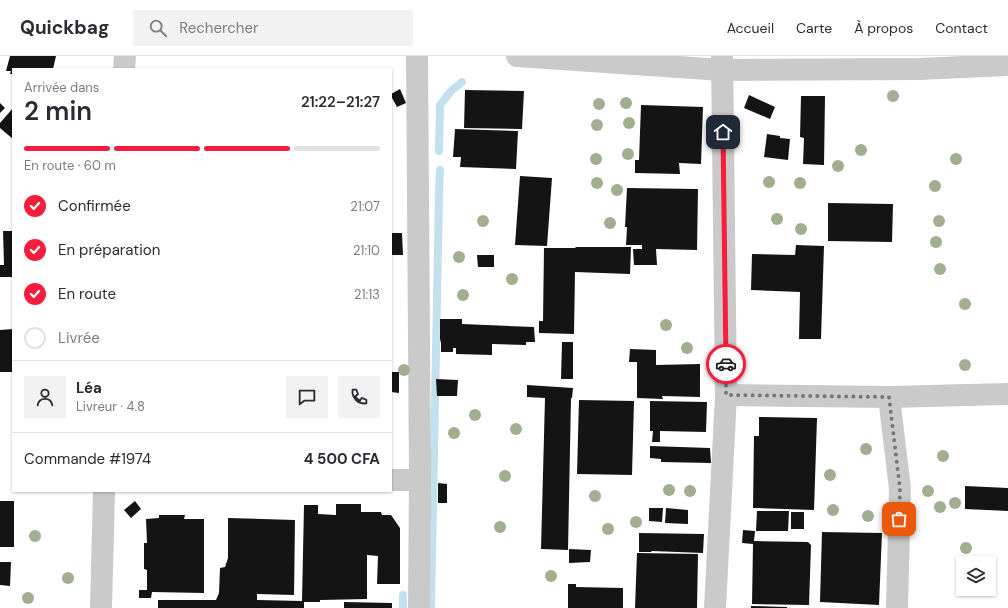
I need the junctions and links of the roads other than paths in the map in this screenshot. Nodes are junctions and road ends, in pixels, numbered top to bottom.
1 (125, 56) edge
2 (417, 56) edge
3 (516, 56) edge
4 (919, 62) edge
5 (722, 63) edge
6 (1008, 65) edge
7 (124, 68) edge
8 (1008, 394) edge
9 (726, 395) junction
10 (889, 397) junction
11 (392, 480) edge
12 (420, 480) junction
13 (104, 492) edge
14 (101, 608) edge
15 (419, 608) edge
16 (715, 608) edge
17 (897, 608) edge

1 - 7 street
2 - 12 street
3 - 5 street
4 - 5 street
4 - 6 street
5 - 9 street
8 - 10 street
9 - 10 street
9 - 16 street
10 - 17 street
11 - 12 street
12 - 15 street
13 - 14 street

